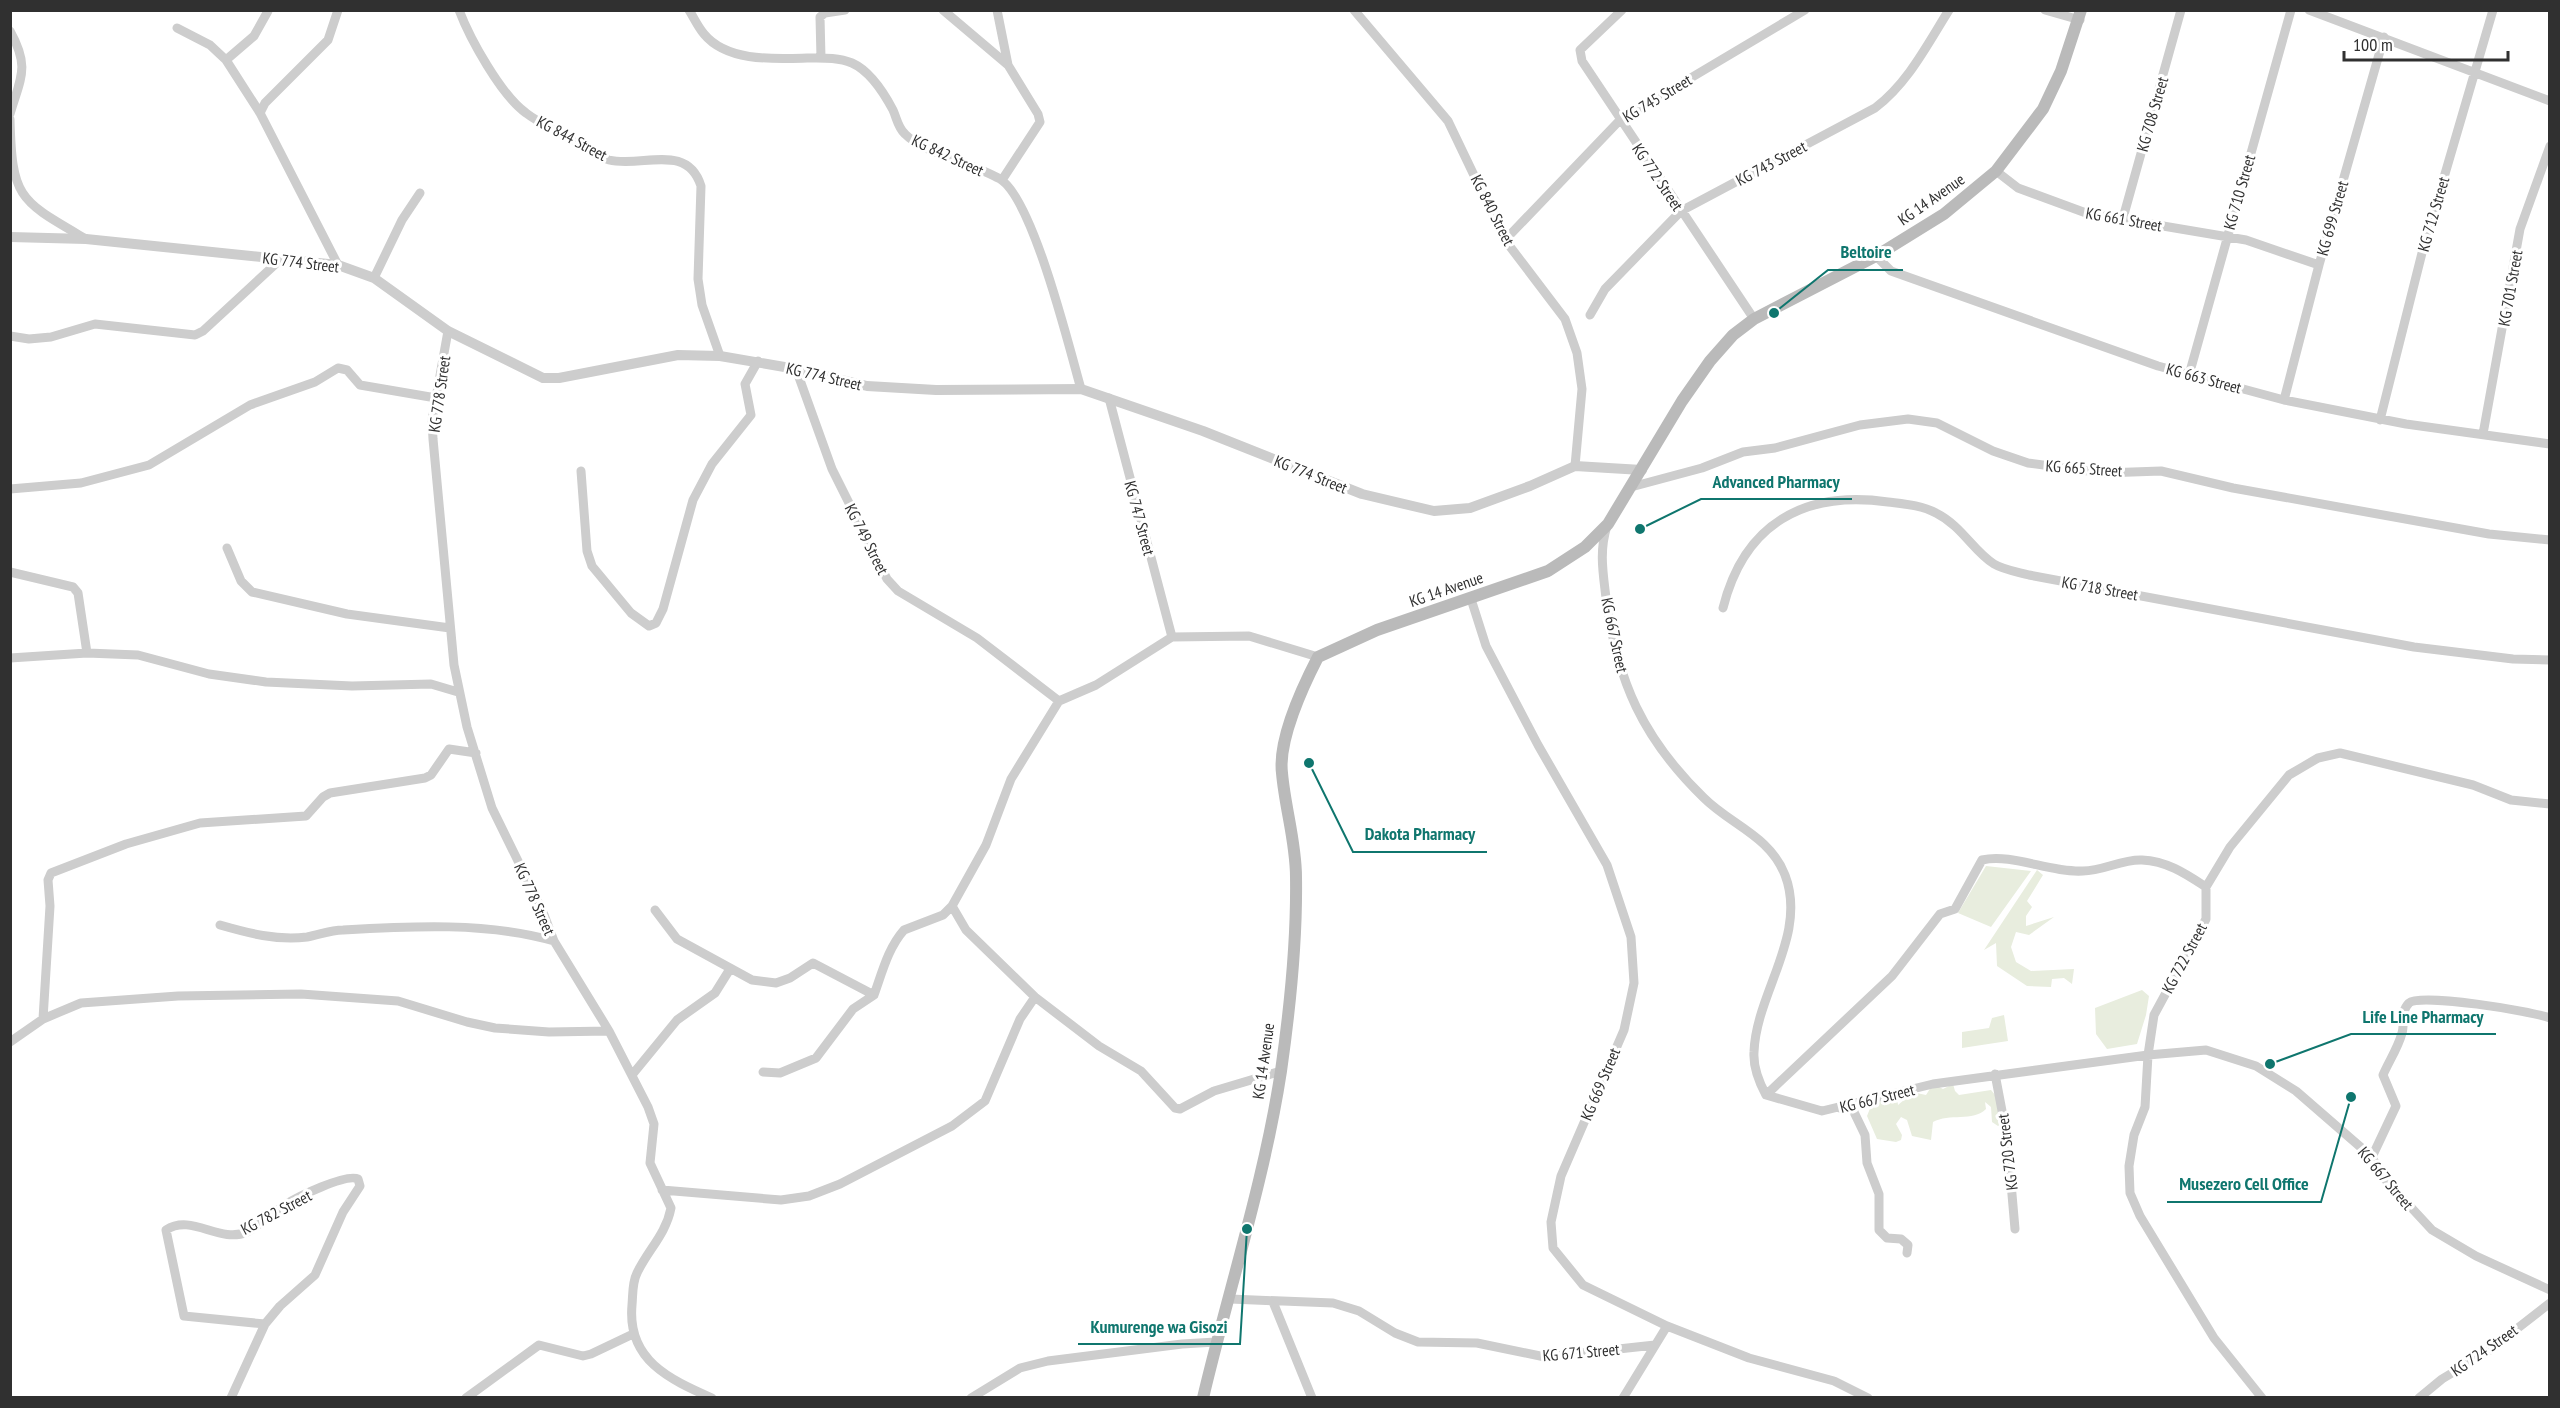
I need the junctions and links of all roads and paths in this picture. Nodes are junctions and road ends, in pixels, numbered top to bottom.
1 (338, 10) edge
2 (459, 10) edge
3 (689, 10) edge
4 (845, 10) edge
5 (943, 10) edge
6 (997, 10) edge
7 (1354, 10) edge
8 (1622, 10) edge
9 (1805, 10) edge
10 (1949, 10) edge
11 (2045, 10) edge
12 (2181, 10) edge
13 (2291, 10) edge
14 (2309, 10) edge
15 (2493, 10) edge
16 (268, 11) edge
17 (2080, 15) edge
18 (177, 28) dead end
19 (10, 31) edge
20 (2384, 37) junction
21 (821, 58) junction
22 (226, 60) junction
23 (1008, 65) junction
24 (2475, 72) junction
25 (2550, 100) edge
26 (260, 113) junction
27 (10, 114) edge
28 (10, 119) edge
29 (1620, 120) junction
30 (2550, 146) edge
31 (1996, 171) junction
32 (1002, 180) junction
33 (420, 193) dead end
34 (1681, 211) junction
35 (2123, 218) junction
36 (2226, 235) junction
37 (10, 237) edge
38 (86, 240) junction
39 (1505, 240) junction
40 (1876, 256) junction
41 (281, 259) junction
42 (338, 265) junction
43 (2319, 265) junction
44 (374, 278) junction
45 (1590, 315) dead end
46 (1754, 319) junction
47 (448, 331) junction
48 (10, 336) edge
49 (720, 356) junction
50 (758, 361) junction
51 (796, 369) junction
52 (2189, 375) junction
53 (1081, 389) junction
54 (436, 398) junction
55 (1109, 398) junction
56 (2284, 400) junction
57 (2380, 420) junction
58 (2483, 434) junction
59 (2550, 444) edge
60 (1575, 466) junction
61 (1642, 470) junction
62 (581, 471) dead end
63 (1631, 487) junction
64 (10, 489) edge
65 (1608, 524) junction
66 (2550, 540) edge
67 (228, 548) dead end
68 (10, 572) edge
69 (1471, 599) junction
70 (1724, 608) dead end
71 (450, 628) junction
72 (1172, 637) junction
73 (87, 653) junction
74 (1317, 657) junction
75 (10, 658) edge
76 (2550, 660) edge
77 (458, 692) junction
78 (1059, 701) junction
79 (476, 753) junction
80 (2550, 804) edge
81 (2206, 887) junction
82 (952, 906) junction
83 (655, 910) dead end
84 (220, 925) dead end
85 (554, 941) junction
86 (730, 969) junction
87 (874, 995) junction
88 (1035, 997) junction
89 (2550, 1018) edge
90 (43, 1019) junction
91 (609, 1031) junction
92 (10, 1042) edge
93 (2148, 1055) junction
94 (1281, 1071) junction
95 (763, 1072) dead end
96 (1995, 1074) junction
97 (632, 1075) junction
98 (1766, 1095) junction
99 (1822, 1111) junction
100 (2372, 1157) junction
101 (662, 1190) junction
102 (2015, 1229) dead end
103 (1907, 1253) dead end
104 (2550, 1290) edge
105 (1230, 1299) junction
106 (1273, 1302) junction
107 (2550, 1303) edge
108 (265, 1324) junction
109 (1667, 1326) junction
110 (633, 1334) junction
111 (1216, 1342) junction
112 (1655, 1345) junction
113 (231, 1398) edge
114 (466, 1398) edge
115 (712, 1398) edge
116 (971, 1398) edge
117 (1203, 1398) edge
118 (1312, 1398) edge
119 (1623, 1398) edge
120 (1869, 1398) edge
121 (2262, 1398) edge
122 (2419, 1398) edge

1 - 26 street
2 - 49 street, KG 844 Street
3 - 21 street, KG 842 Street
4 - 21 street
5 - 23 street
6 - 23 street
7 - 39 street, KG 840 Street
8 - 29 street, KG 772 Street
9 - 29 street, KG 745 Street
10 - 34 street, KG 743 Street
11 - 17 street
12 - 35 street, KG 708 Street
13 - 36 street, KG 710 Street
14 - 20 street
15 - 24 street, KG 712 Street
16 - 22 street
17 - 31 main road, KG 14 Avenue
18 - 22 street
19 - 27 street
20 - 24 street
20 - 43 street, KG 699 Street
21 - 32 street, KG 842 Street
22 - 26 street
23 - 32 street
24 - 25 street
24 - 57 street, KG 712 Street
26 - 42 street
28 - 38 street
29 - 34 street, KG 772 Street
29 - 39 street, KG 745 Street
30 - 58 street, KG 701 Street
31 - 35 street, KG 661 Street
31 - 40 main road, KG 14 Avenue
32 - 53 street, KG 842 Street
33 - 44 street
34 - 45 street, KG 743 Street
34 - 46 street, KG 772 Street
35 - 36 street, KG 661 Street
36 - 43 street, KG 661 Street
36 - 52 street, KG 710 Street
37 - 38 street, KG 774 Street
38 - 41 street, KG 774 Street
39 - 60 street, KG 840 Street
40 - 46 main road, KG 14 Avenue
40 - 52 street, KG 663 Street
41 - 42 street, KG 774 Street
41 - 48 street
42 - 44 street, KG 774 Street
43 - 56 street, KG 699 Street
44 - 47 street, KG 774 Street
46 - 61 main road, KG 14 Avenue
47 - 49 street, KG 774 Street
47 - 54 street, KG 778 Street
49 - 50 street, KG 774 Street
50 - 51 street, KG 774 Street
50 - 62 street
51 - 53 street, KG 774 Street
51 - 78 street, KG 749 Street
52 - 56 street, KG 663 Street
53 - 55 street, KG 774 Street
54 - 64 street
54 - 71 street, KG 778 Street
55 - 60 street, KG 774 Street
55 - 72 street, KG 747 Street
56 - 57 street, KG 663 Street
57 - 58 street, KG 663 Street
58 - 59 street, KG 663 Street
60 - 61 street, KG 774 Street
61 - 63 main road, KG 14 Avenue
63 - 65 main road, KG 14 Avenue
63 - 66 street, KG 665 Street
65 - 69 main road, KG 14 Avenue
65 - 98 street, KG 667 Street
67 - 71 street
68 - 73 street
69 - 74 main road, KG 14 Avenue
69 - 109 street, KG 669 Street
70 - 76 street, KG 718 Street
71 - 77 street, KG 778 Street
72 - 74 street
72 - 78 street
73 - 75 street
73 - 77 street
74 - 94 main road, KG 14 Avenue
77 - 79 street, KG 778 Street
78 - 82 street
79 - 85 street, KG 778 Street
79 - 90 street
80 - 81 street
81 - 93 street, KG 722 Street
81 - 98 street
82 - 87 street
82 - 88 street
83 - 86 street
84 - 85 street
85 - 91 street, KG 778 Street
86 - 87 street
86 - 97 street
87 - 95 street
88 - 94 street
88 - 101 street
89 - 100 street
90 - 91 street
90 - 92 street
91 - 97 street, KG 778 Street
93 - 96 street, KG 667 Street
93 - 100 street, KG 667 Street
93 - 121 street, KG 722 Street
94 - 105 main road, KG 14 Avenue
96 - 99 street, KG 667 Street
96 - 102 street, KG 720 Street
97 - 101 street, KG 778 Street
98 - 99 street, KG 667 Street
99 - 103 street
100 - 104 street, KG 667 Street
101 - 110 street, KG 778 Street
105 - 106 street, KG 671 Street
105 - 111 main road, KG 14 Avenue
106 - 112 street, KG 671 Street
106 - 118 street
107 - 122 street, KG 724 Street
108 - 108 street, KG 782 Street
108 - 113 street, KG 782 Street
109 - 112 street
109 - 120 street, KG 669 Street
110 - 114 street
110 - 115 street
111 - 116 street
111 - 117 main road, KG 14 Avenue
112 - 119 street

